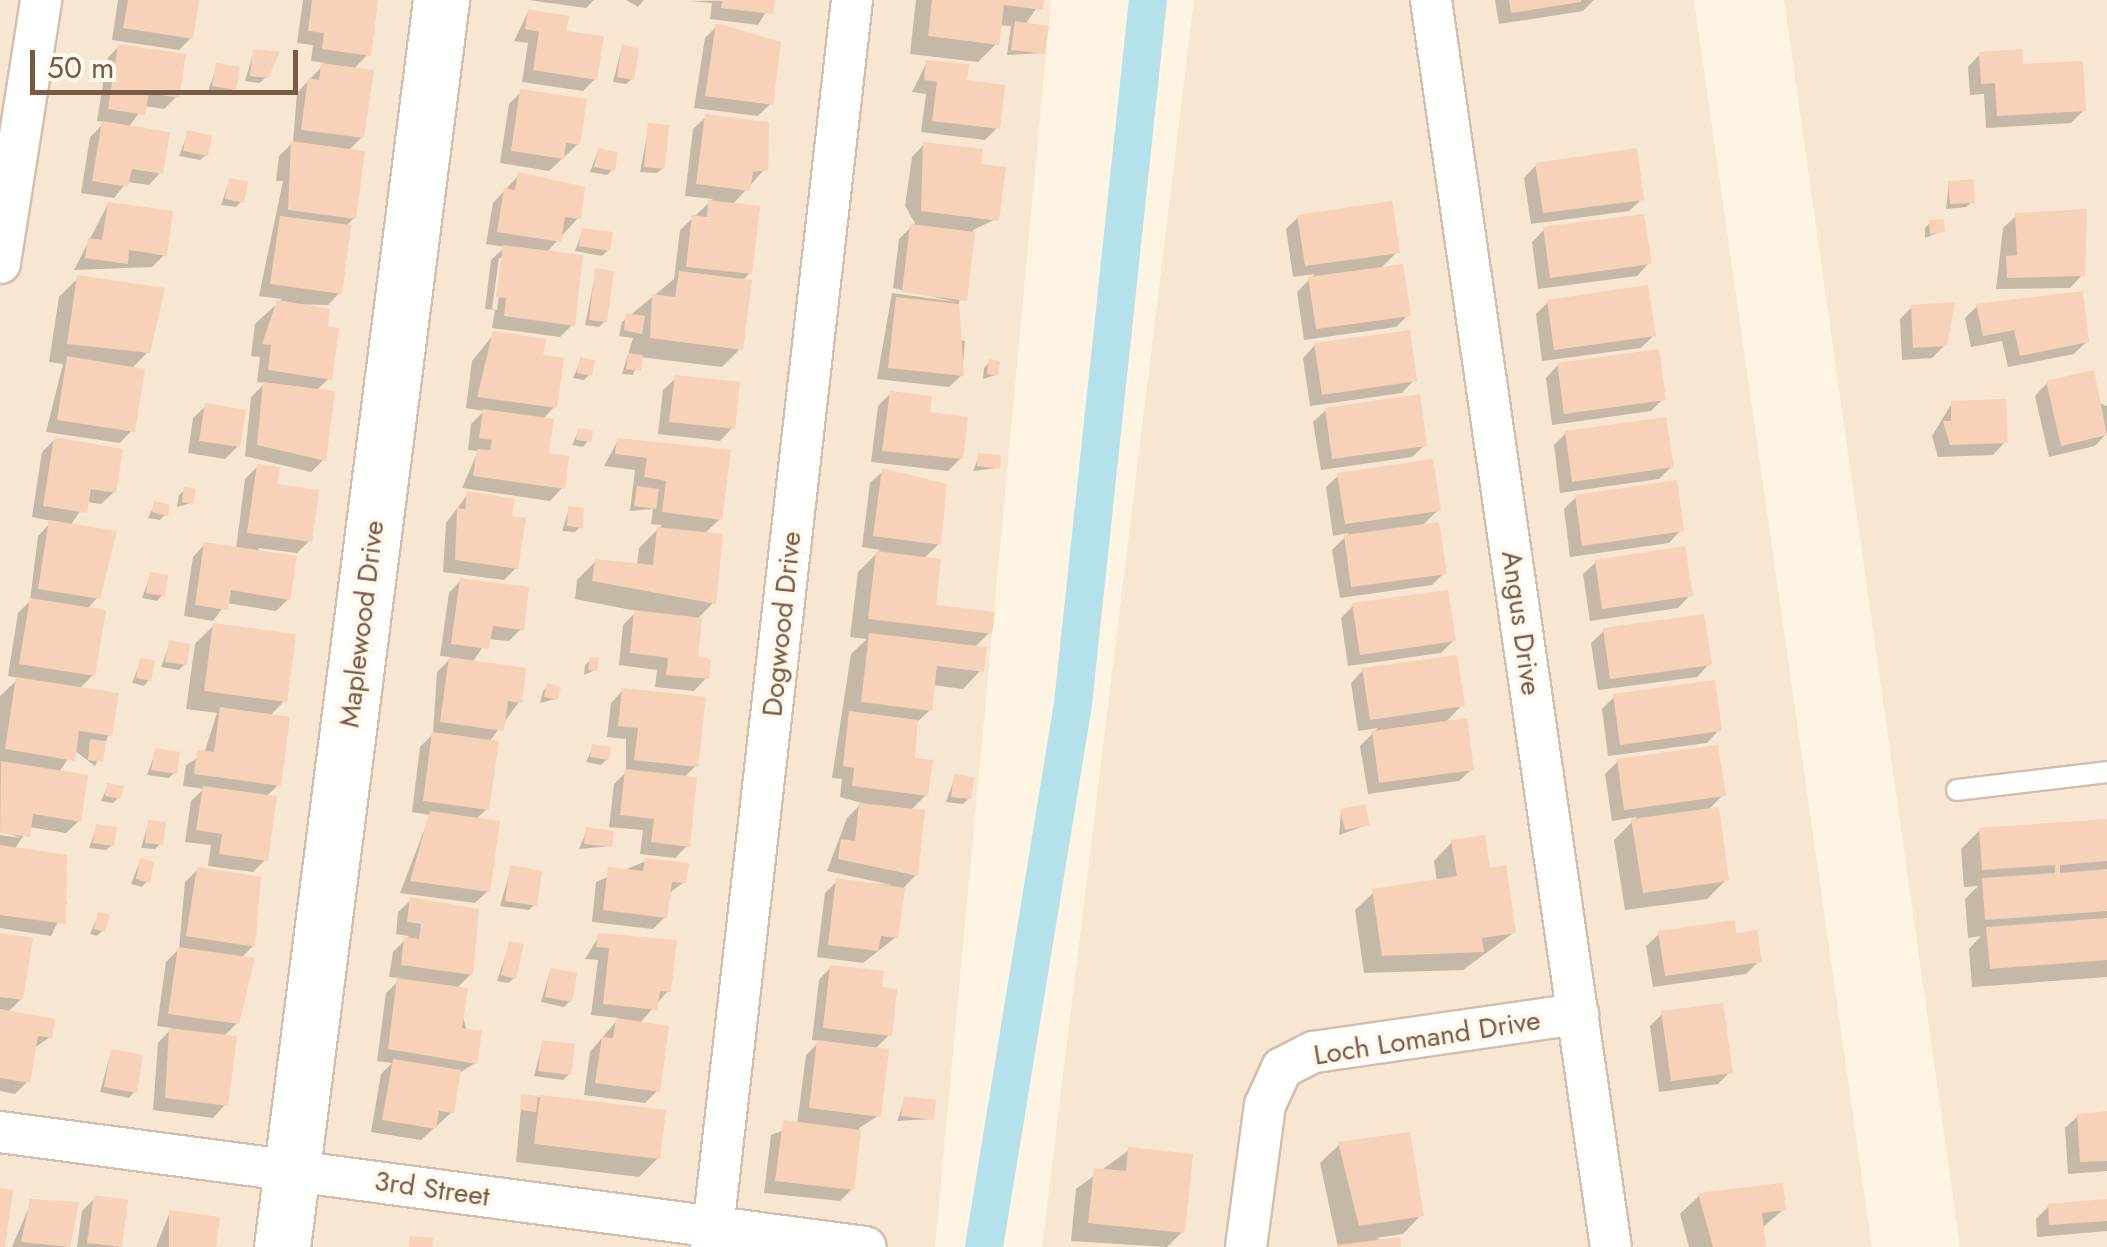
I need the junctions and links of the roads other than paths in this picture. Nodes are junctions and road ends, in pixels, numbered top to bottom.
1 (41, 0) edge
2 (442, 0) edge
3 (852, 0) edge
4 (1431, 0) edge
5 (0, 263) edge
6 (2107, 772) edge
7 (1957, 790) dead end
8 (1578, 1014) junction
9 (0, 1132) edge
10 (292, 1170) junction
11 (712, 1237) edge
12 (282, 1247) edge
13 (865, 1247) edge
14 (1246, 1247) edge
15 (1611, 1247) edge

1 - 5 street
2 - 10 street, Maplewood Drive
3 - 11 street, Dogwood Drive
4 - 8 street, Angus Drive
6 - 7 lane
8 - 14 street, Loch Lomand Drive
8 - 15 street, Angus Drive
9 - 10 street, 3rd Street
10 - 11 street, 3rd Street
10 - 12 street, Maplewood Drive
11 - 13 street, 3rd Street

